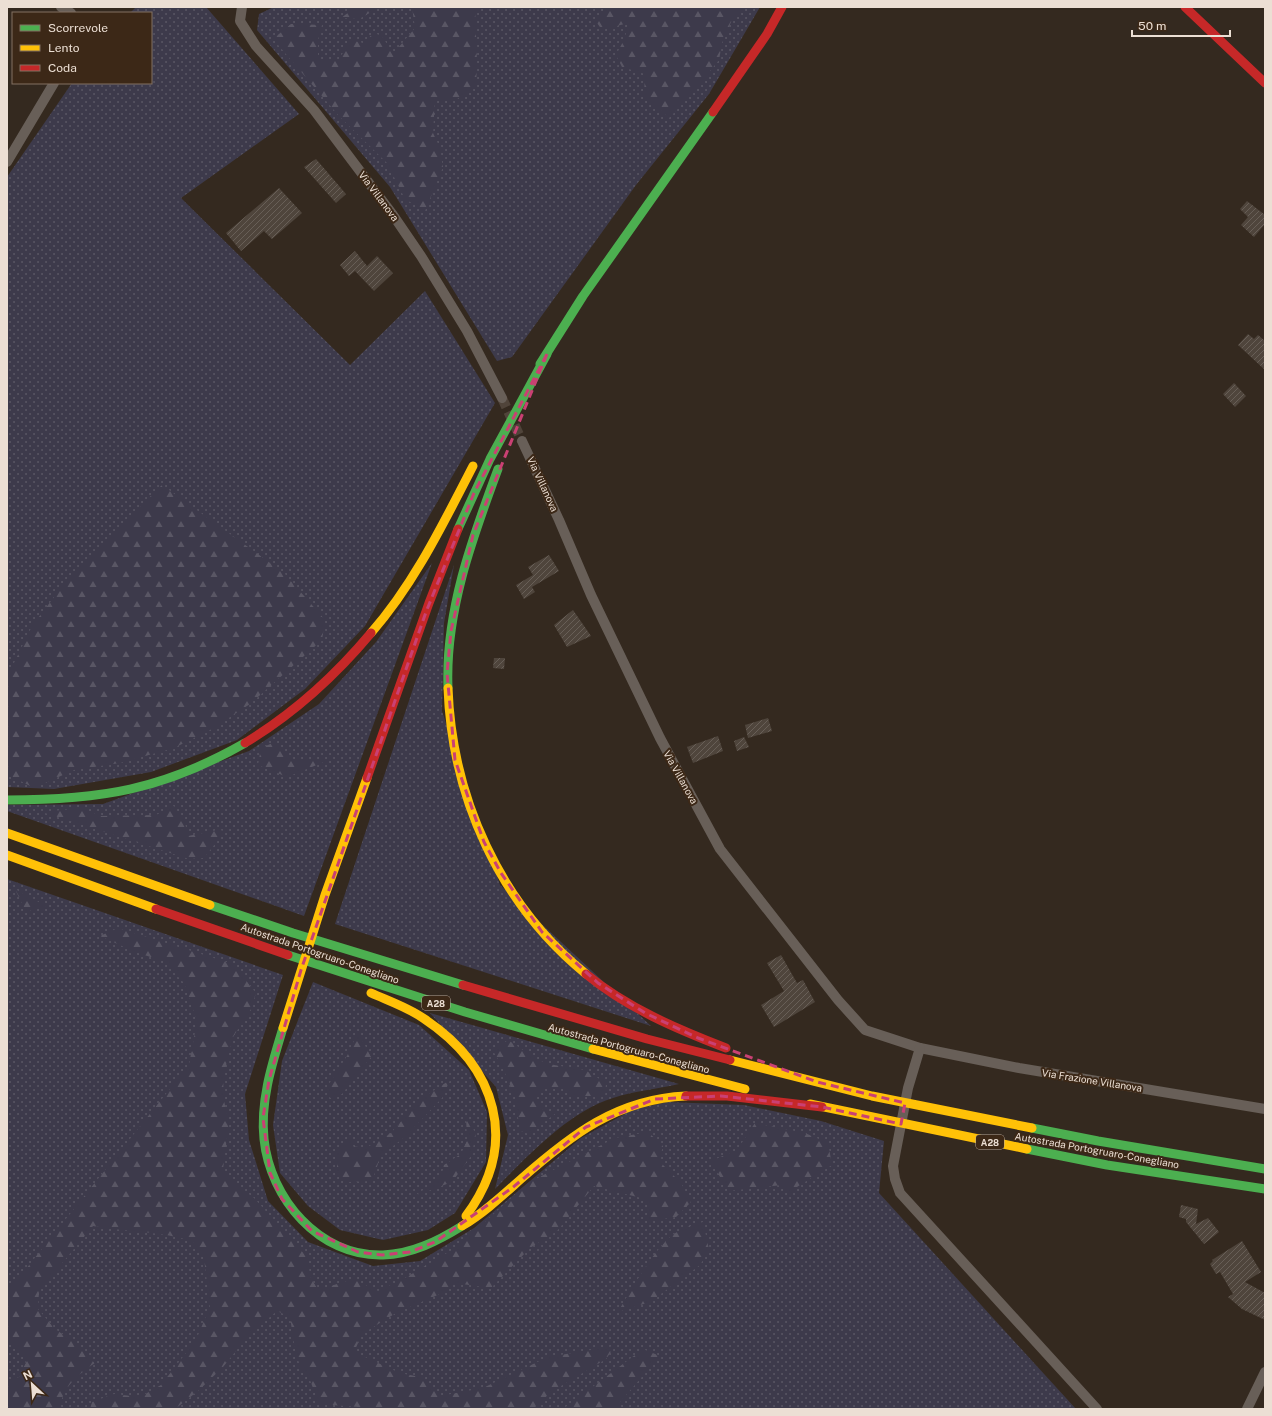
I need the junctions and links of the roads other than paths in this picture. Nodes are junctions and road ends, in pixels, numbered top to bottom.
1 (242, 7) edge
2 (782, 7) edge
3 (1185, 7) edge
4 (1265, 83) edge
5 (53, 84) edge
6 (7, 162) edge
7 (547, 354) junction
8 (502, 398) tunnel mouth
9 (491, 436) dead end
10 (522, 441) tunnel mouth
11 (479, 456) dead end
12 (7, 800) edge
13 (7, 833) edge
14 (7, 855) edge
15 (121, 898) junction
16 (210, 938) dead end
17 (289, 966) dead end
18 (311, 973) dead end
19 (362, 990) dead end
20 (920, 1048) junction
21 (817, 1082) junction
22 (822, 1107) junction
23 (1265, 1109) edge
24 (1265, 1169) edge
25 (1265, 1189) edge
26 (458, 1228) junction
27 (1265, 1372) edge
28 (1097, 1409) edge
29 (1247, 1409) edge

1 - 8 street, Via Villanova
2 - 7 main road
3 - 4 main road
5 - 6 street
7 - 9 main road
7 - 21 main road
7 - 26 main road
10 - 20 street, Via Villanova
11 - 12 main road
13 - 21 main road, Autostrada Portogruaro-Conegliano / A28
14 - 15 main road, Autostrada Portogruaro-Conegliano / A28
15 - 16 main road
15 - 22 main road, Autostrada Portogruaro-Conegliano / A28
17 - 18 main road
19 - 26 main road
20 - 23 street, Via Frazione Villanova
20 - 28 street
21 - 24 main road, Autostrada Portogruaro-Conegliano / A28
22 - 25 main road, Autostrada Portogruaro-Conegliano / A28
22 - 26 main road
27 - 29 street

